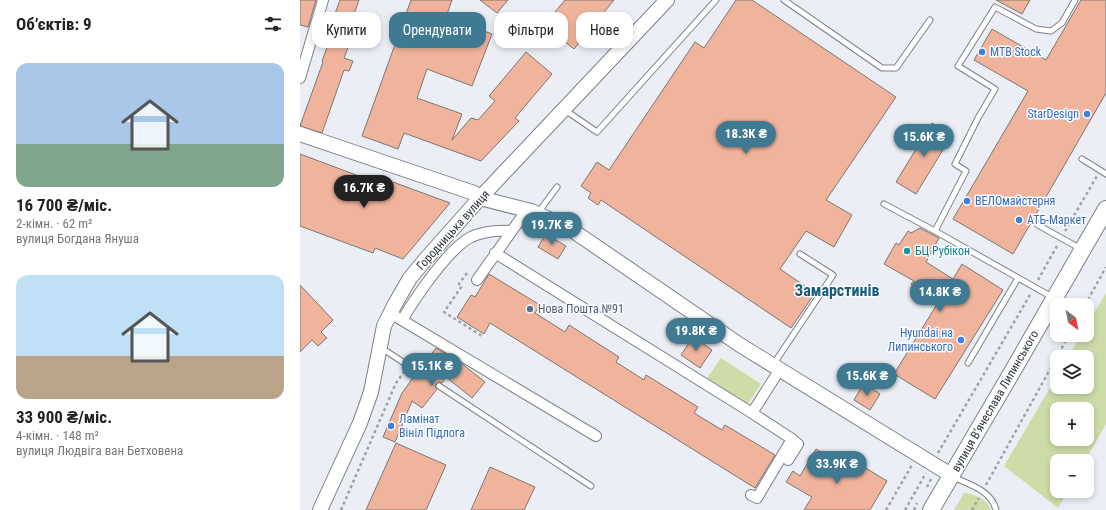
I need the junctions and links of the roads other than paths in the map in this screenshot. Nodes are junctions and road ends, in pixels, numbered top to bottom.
1 (323, 0) edge
2 (667, 0) edge
3 (716, 0) edge
4 (784, 0) edge
5 (1075, 0) edge
6 (930, 20) dead end
7 (300, 78) edge
8 (564, 109) junction
9 (300, 134) edge
10 (1082, 159) dead end
11 (1106, 174) edge
12 (557, 187) dead end
13 (480, 198) junction
14 (884, 204) dead end
15 (1106, 209) edge
16 (532, 212) junction
17 (1038, 225) dead end
18 (511, 231) junction
19 (935, 231) junction
20 (1082, 250) junction
21 (495, 253) junction
22 (800, 254) dead end
23 (1018, 278) junction
24 (477, 280) dead end
25 (1052, 298) edge
26 (1055, 298) edge
27 (1050, 306) edge
28 (396, 316) junction
29 (379, 346) junction
30 (968, 363) dead end
31 (774, 371) junction
32 (418, 372) dead end
33 (439, 386) dead end
34 (752, 413) junction
35 (596, 436) dead end
36 (792, 439) junction
37 (788, 460) dead end
38 (951, 476) junction
39 (591, 486) dead end
40 (751, 495) dead end
41 (320, 510) edge
42 (930, 510) edge
43 (996, 510) edge

1 - 7 street
2 - 8 street, Городницька вулиця
3 - 8 lane
4 - 6 lane
5 - 19 lane
8 - 13 street, Городницька вулиця
9 - 13 street
10 - 11 lane
12 - 16 lane
13 - 16 street
13 - 28 street, Городницька вулиця
14 - 19 lane
15 - 20 main road, вулиця Вʼячеслава Липинського
16 - 18 street
16 - 31 street
17 - 20 lane
18 - 21 street
18 - 28 street
19 - 23 lane
20 - 26 main road, вулиця Вʼячеслава Липинського
21 - 24 street
21 - 34 street
22 - 31 lane
23 - 25 lane
23 - 30 lane
27 - 38 main road, вулиця Вʼячеслава Липинського
28 - 29 street, Городницька вулиця
28 - 35 street
29 - 32 lane
29 - 41 street, Городницька вулиця
31 - 34 street
31 - 38 street
33 - 39 lane
34 - 36 street
36 - 37 street
36 - 40 street
38 - 42 main road, вулиця Вʼячеслава Липинського
38 - 43 lane

